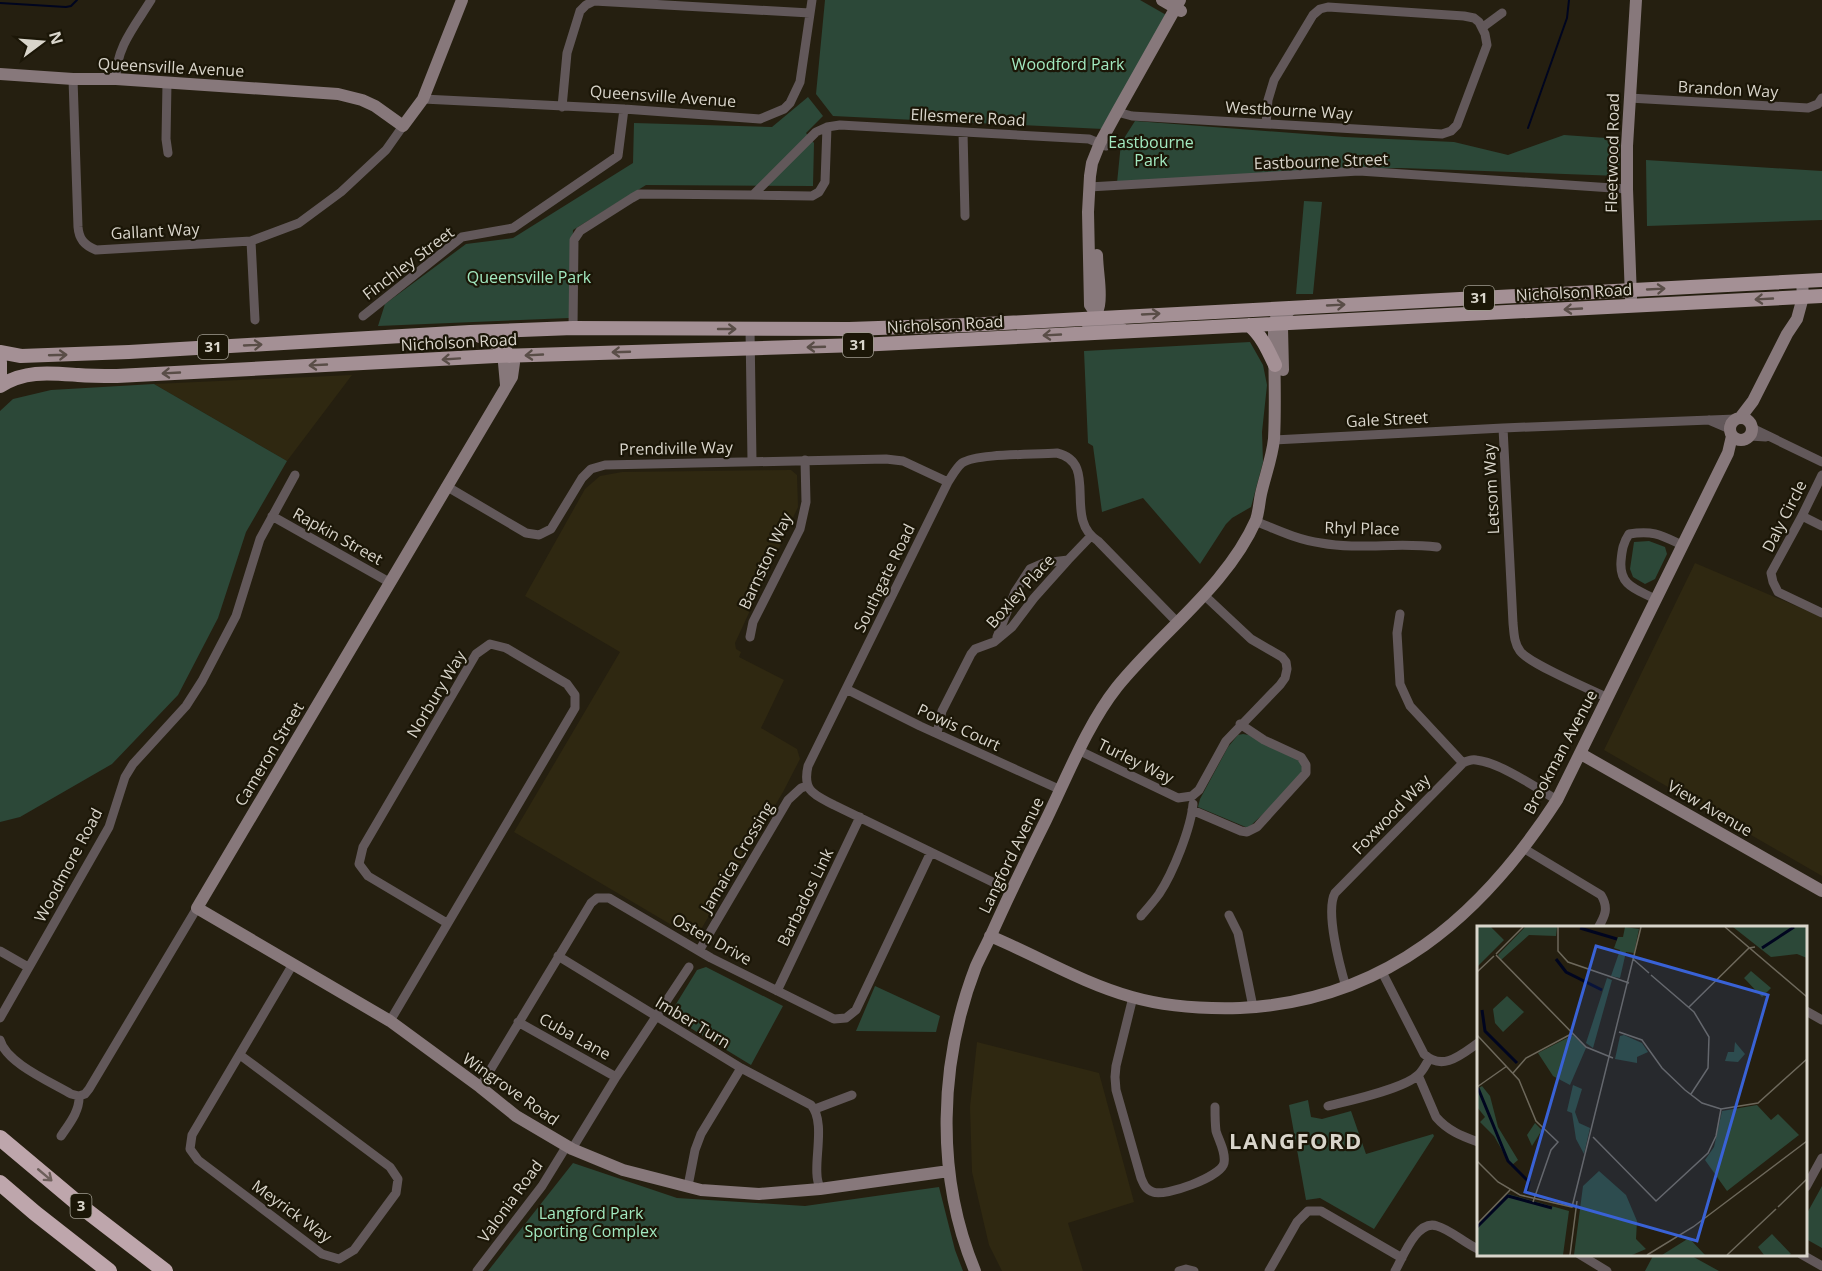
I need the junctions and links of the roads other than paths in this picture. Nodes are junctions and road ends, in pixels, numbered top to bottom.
1 (151, 0) edge
2 (462, 0) edge
3 (812, 0) edge
4 (1162, 0) edge
5 (1636, 0) edge
6 (1181, 5) edge
7 (810, 13) junction
8 (1502, 13) dead end
9 (1482, 27) junction
10 (0, 74) edge
11 (116, 79) junction
12 (73, 80) junction
13 (167, 83) junction
14 (1629, 98) junction
15 (1822, 98) edge
16 (423, 99) junction
17 (562, 107) junction
18 (624, 109) junction
19 (1120, 113) junction
20 (1266, 124) junction
21 (403, 126) junction
22 (827, 127) junction
23 (963, 132) junction
24 (1103, 145) junction
25 (168, 153) dead end
26 (1092, 187) junction
27 (1627, 189) junction
28 (753, 195) junction
29 (965, 216) dead end
30 (251, 241) junction
31 (1822, 280) edge
32 (1797, 281) junction
33 (1631, 290) junction
34 (1822, 296) edge
35 (1797, 298) junction
36 (1632, 306) junction
37 (1293, 307) junction
38 (1256, 309) junction
39 (363, 316) dead end
40 (1097, 317) junction
41 (255, 320) dead end
42 (1278, 324) junction
43 (1249, 325) junction
44 (573, 328) junction
45 (750, 329) junction
46 (528, 330) junction
47 (1132, 331) junction
48 (470, 332) junction
49 (1084, 334) junction
50 (749, 349) junction
51 (0, 352) edge
52 (509, 356) junction
53 (0, 362) edge
54 (1275, 365) junction
55 (0, 384) edge
56 (1503, 428) junction
57 (1741, 428) junction
58 (1277, 440) junction
59 (804, 460) junction
60 (752, 461) junction
61 (1822, 462) edge
62 (295, 475) dead end
63 (1822, 475) edge
64 (948, 482) junction
65 (446, 486) junction
66 (1257, 515) junction
67 (272, 516) junction
68 (1802, 516) junction
69 (1822, 526) edge
70 (1090, 537) junction
71 (1683, 545) junction
72 (1437, 547) dead end
73 (1068, 560) junction
74 (389, 582) junction
75 (1203, 595) junction
76 (1655, 599) junction
77 (1822, 613) edge
78 (1400, 614) dead end
79 (1177, 622) junction
80 (750, 638) dead end
81 (994, 642) junction
82 (846, 689) junction
83 (1608, 699) junction
84 (1240, 724) junction
85 (937, 733) junction
86 (1080, 751) junction
87 (1581, 754) junction
88 (1462, 763) junction
89 (807, 786) junction
90 (1060, 790) junction
91 (1192, 796) junction
92 (1557, 800) junction
93 (1192, 810) junction
94 (860, 818) junction
95 (1523, 848) junction
96 (931, 852) junction
97 (1011, 891) junction
98 (1822, 891) edge
99 (197, 909) junction
100 (1230, 915) dead end
101 (1141, 916) dead end
102 (447, 923) junction
103 (1599, 926) edge
104 (990, 936) junction
105 (0, 951) edge
106 (699, 951) junction
107 (558, 956) junction
108 (292, 964) junction
109 (688, 967) dead end
110 (28, 968) junction
111 (1382, 972) junction
112 (1346, 987) junction
113 (777, 991) junction
114 (1133, 997) junction
115 (1253, 1007) junction
116 (1807, 1012) edge
117 (657, 1017) junction
118 (0, 1018) edge
119 (1822, 1020) edge
120 (390, 1021) junction
121 (518, 1022) junction
122 (0, 1040) edge
123 (1477, 1043) edge
124 (240, 1054) junction
125 (1430, 1059) junction
126 (741, 1068) junction
127 (1418, 1075) junction
128 (616, 1077) junction
129 (480, 1087) junction
130 (852, 1095) dead end
131 (79, 1096) junction
132 (1328, 1106) dead end
133 (1215, 1107) dead end
134 (815, 1109) junction
135 (61, 1136) dead end
136 (0, 1138) edge
137 (1477, 1141) edge
138 (569, 1148) junction
139 (1822, 1158) edge
140 (949, 1171) junction
141 (0, 1183) edge
142 (1807, 1185) edge
143 (688, 1186) junction
144 (819, 1190) junction
145 (1477, 1248) edge
146 (1582, 1256) edge
147 (1805, 1256) edge
148 (1402, 1258) junction
149 (1822, 1266) edge
150 (109, 1271) edge
151 (165, 1271) edge
152 (477, 1271) edge
153 (975, 1271) edge
154 (1179, 1271) edge
155 (1194, 1271) edge
156 (1269, 1271) edge
157 (1395, 1271) edge
158 (1607, 1271) edge

1 - 11 street
2 - 16 street
3 - 7 street, Queensville Avenue
4 - 6 street
5 - 14 street, Fleetwood Road
6 - 19 street
7 - 17 street
7 - 18 street, Queensville Avenue
8 - 9 street
9 - 20 street
9 - 20 street, Westbourne Way
10 - 12 street, Queensville Avenue
11 - 12 street, Queensville Avenue
11 - 13 street, Queensville Avenue
12 - 30 street, Gallant Way
13 - 21 street, Queensville Avenue
13 - 25 street
14 - 15 street, Brandon Way
14 - 27 street, Fleetwood Road
16 - 17 street, Queensville Avenue
16 - 21 street
17 - 18 street, Queensville Avenue
18 - 39 street, Finchley Street
19 - 20 street, Westbourne Way
19 - 24 street
21 - 30 street
22 - 23 street, Ellesmere Road
22 - 28 street
22 - 28 street
23 - 24 street, Ellesmere Road
23 - 29 street
24 - 26 street
26 - 27 street, Eastbourne Street
26 - 40 street
27 - 33 street, Fleetwood Road
28 - 44 street
30 - 41 street
31 - 32 main road, Nicholson Road / 31
33 -> 32 main road, Nicholson Road / 31
32 - 35 street, Brookman Avenue
33 - 36 street, Fleetwood Road
37 -> 33 main road, Nicholson Road / 31
34 - 35 main road, Nicholson Road / 31
35 -> 36 main road, Nicholson Road / 31
35 - 57 street, Brookman Avenue
36 -> 42 main road, Nicholson Road / 31
37 - 38 main road, Nicholson Road / 31
37 - 42 street
40 -> 38 main road, Nicholson Road / 31
38 - 42 street
40 - 45 main road, Nicholson Road / 31
40 - 47 street
40 - 49 street
42 - 43 main road, Nicholson Road / 31
42 - 54 street, Langford Avenue
42 - 58 street, Langford Avenue
43 - 47 main road, Nicholson Road / 31
43 - 54 main road
44 -> 45 main road, Nicholson Road / 31
44 - 46 main road, Nicholson Road / 31
45 - 50 street
46 - 48 main road, Nicholson Road / 31
46 - 52 main road
47 - 49 main road, Nicholson Road / 31
51 -> 48 main road, Nicholson Road / 31
48 - 52 main road
49 -> 50 main road, Nicholson Road / 31
50 -> 52 main road, Nicholson Road / 31
50 - 60 street
52 -> 55 main road, Nicholson Road / 31
52 - 65 street, Cameron Street
53 - 55 main road, Nicholson Road / 31
54 - 58 street, Langford Avenue
56 - 57 street, Letsom Way
56 - 58 street, Gale Street
56 - 83 street, Letsom Way
57 - 61 street, Letsom Way
57 - 71 street, Brookman Avenue
58 - 66 street, Langford Avenue
59 - 60 street, Prendiville Way
59 - 64 street, Prendiville Way
59 - 80 street, Barnston Way
60 - 65 street, Prendiville Way
62 - 67 street, Woodmore Road
63 - 68 street, Daly Circle
64 - 70 street, Southgate Road
64 - 82 street, Southgate Road
65 - 74 street, Cameron Street
66 - 72 street, Rhyl Place
66 - 75 street, Langford Avenue
67 - 74 street, Rapkin Street
67 - 110 street, Woodmore Road
68 - 69 street
68 - 77 street, Daly Circle
70 - 73 street, Boxley Place
70 - 79 street
71 - 76 street, Brookman Avenue
71 - 76 street
73 - 81 street, Boxley Place
73 - 81 street, Boxley Place
74 - 99 street, Cameron Street
75 - 79 street, Langford Avenue
75 - 84 street, Turley Way
76 - 83 street, Brookman Avenue
78 - 88 street
79 - 86 street, Langford Avenue
81 - 85 street, Boxley Place
82 - 85 street, Powis Court
82 - 89 street, Southgate Road
83 - 87 street, Brookman Avenue
84 - 91 street, Turley Way
84 - 93 street
85 - 90 street, Powis Court
86 - 90 street, Langford Avenue
86 - 91 street, Turley Way
87 - 92 street, Brookman Avenue
87 - 98 street, View Avenue
88 - 92 street
88 - 112 street, Foxwood Way
89 - 94 street
89 - 106 street, Jamaica Crossing
90 - 97 street, Langford Avenue
91 - 93 street
92 - 95 street, Brookman Avenue
93 - 101 street
94 - 96 street
94 - 113 street, Barbados Link
95 - 103 street
95 - 111 street, Brookman Avenue
96 - 97 street
96 - 113 street, Osten Drive
97 - 104 street, Langford Avenue
99 - 108 street, Wingrove Road
99 - 131 street, Cameron Street
100 - 115 street
102 - 102 street, Norbury Way
102 - 120 street, Norbury Way
104 - 114 street, Brookman Avenue
104 - 140 street, Langford Avenue
105 - 110 street
106 - 107 street, Osten Drive
106 - 113 street, Osten Drive
107 - 117 street, Imber Turn
107 - 121 street, Osten Drive
108 - 120 street, Wingrove Road
108 - 124 street, Meyrick Way
109 - 117 street
110 - 118 street, Woodmore Road
111 - 112 street, Brookman Avenue
111 - 125 street
112 - 115 street, Brookman Avenue
114 - 115 street, Brookman Avenue
114 - 133 street
116 - 119 street
117 - 126 street, Imber Turn
117 - 128 street
120 - 129 street, Wingrove Road
121 - 128 street, Cuba Lane
121 - 129 street, Osten Drive
122 - 131 street
123 - 125 street
124 - 124 street, Meyrick Way
125 - 127 street
126 - 134 street, Imber Turn
126 - 143 street
127 - 132 street
127 - 137 street
128 - 138 street
129 - 138 street, Wingrove Road
130 - 134 street
131 - 135 street, Cameron Street
134 - 144 street
136 -> 151 highway, 3
138 - 143 street, Wingrove Road
138 - 152 street, Valonia Road
139 - 142 street
140 - 144 street, Wingrove Road
140 - 153 street, Langford Avenue
141 - 150 highway, 3
143 - 144 street, Wingrove Road
145 - 148 street
146 - 158 street
147 - 149 street
148 - 156 street
148 - 157 street
154 - 155 street

